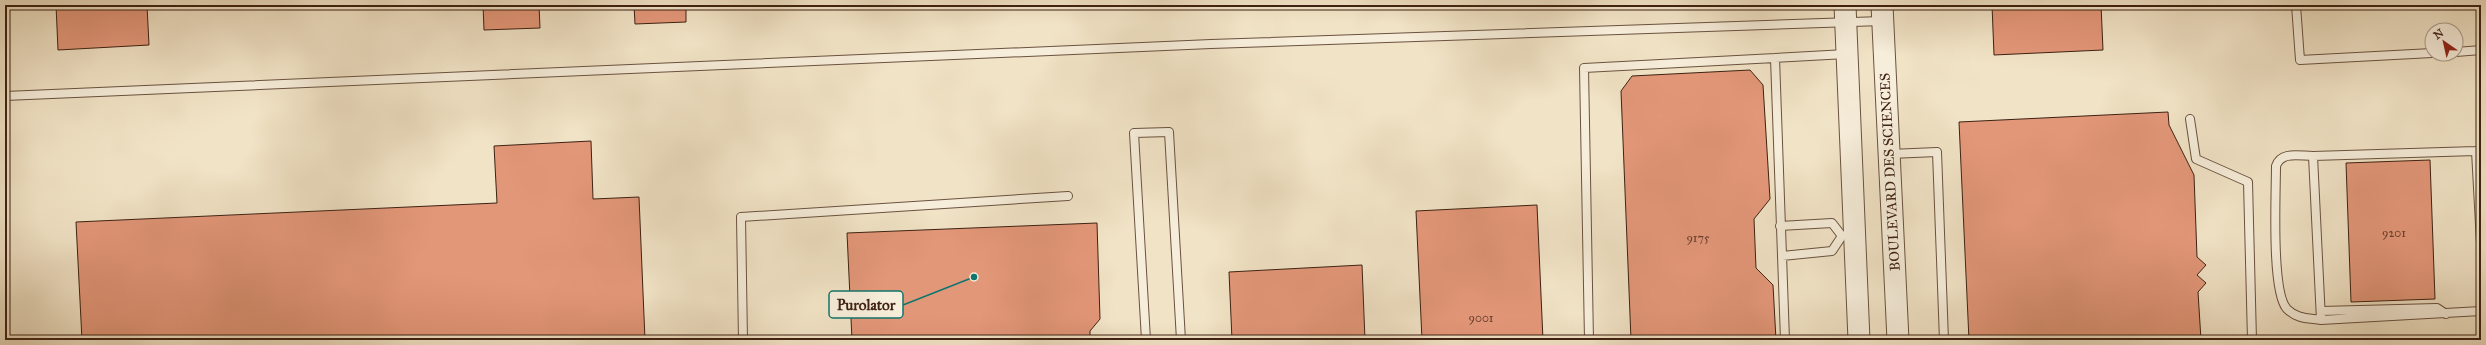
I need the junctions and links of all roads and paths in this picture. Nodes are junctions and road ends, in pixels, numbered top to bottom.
1 (2296, 5) edge
2 (1882, 13) edge
3 (1845, 14) edge
4 (2481, 50) edge
5 (2464, 51) edge
6 (2424, 53) edge
7 (1847, 54) junction
8 (1775, 58) junction
9 (5, 96) edge
10 (2190, 119) dead end
11 (2478, 150) edge
12 (1889, 154) junction
13 (2313, 156) junction
14 (1068, 196) dead end
15 (1780, 226) junction
16 (1848, 236) junction
17 (2481, 243) edge
18 (1782, 256) junction
19 (2321, 311) junction
20 (2481, 311) edge
21 (2447, 314) junction
22 (2321, 320) junction
23 (742, 340) edge
24 (1146, 340) edge
25 (1181, 340) edge
26 (1589, 340) edge
27 (1785, 340) edge
28 (1859, 340) edge
29 (1898, 340) edge
30 (1944, 340) edge
31 (2252, 340) edge

1 - 6 lane
2 - 3 lane
2 - 12 street, BOULEVARD DES SCIENCES
3 - 7 street
3 - 9 lane
4 - 5 lane
7 - 8 lane
7 - 16 street
8 - 15 lane
8 - 26 lane
10 - 31 lane
11 - 13 lane
11 - 17 lane
12 - 29 street, BOULEVARD DES SCIENCES
12 - 30 lane
13 - 19 lane
13 - 22 lane
14 - 23 lane
15 - 16 lane
15 - 18 lane
16 - 18 lane
16 - 28 street
18 - 27 lane
19 - 21 lane
19 - 22 lane
20 - 21 lane
21 - 22 lane
24 - 25 lane

